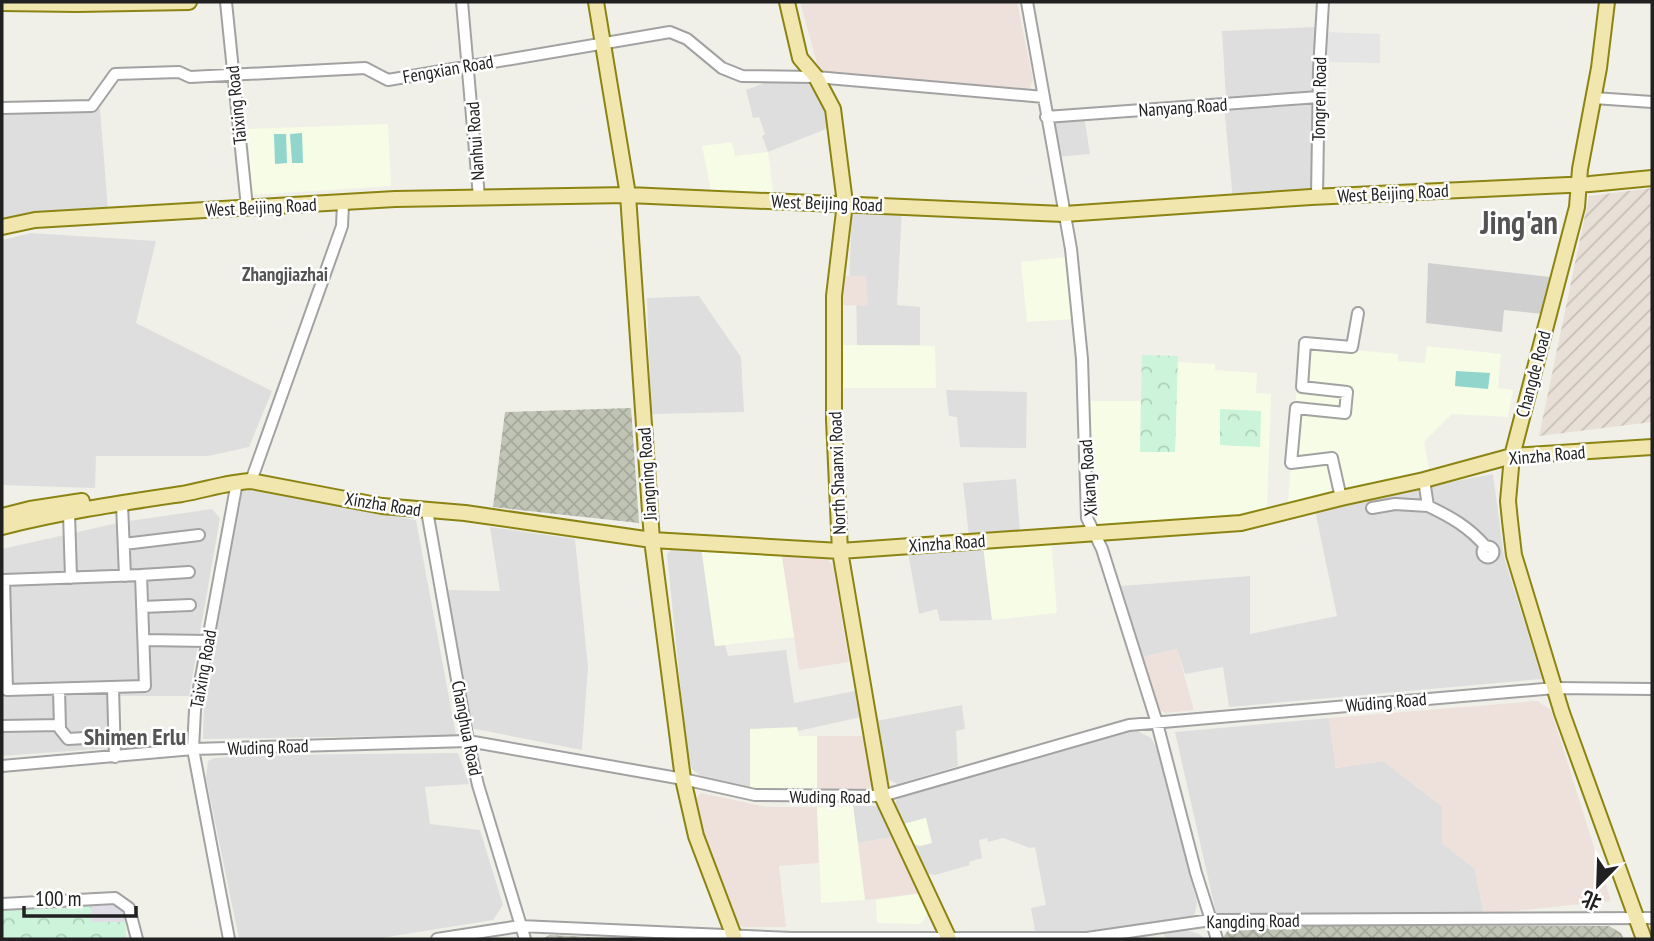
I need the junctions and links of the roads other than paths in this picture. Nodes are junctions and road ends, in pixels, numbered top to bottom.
1 (190, 2) edge
2 (226, 2) edge
3 (462, 2) edge
4 (596, 2) edge
5 (787, 2) edge
6 (1027, 2) edge
7 (1323, 2) edge
8 (1606, 2) edge
9 (2, 3) edge
10 (603, 42) junction
11 (469, 66) junction
12 (233, 74) junction
13 (816, 77) junction
14 (1044, 97) junction
15 (1319, 97) junction
16 (1594, 98) junction
17 (1652, 102) edge
18 (2, 108) edge
19 (1046, 117) junction
20 (1652, 178) edge
21 (1579, 184) junction
22 (628, 195) junction
23 (479, 197) junction
24 (1317, 197) junction
25 (343, 203) junction
26 (845, 203) junction
27 (247, 207) junction
28 (1064, 214) junction
29 (2, 227) edge
30 (1358, 313) dead end
31 (1652, 447) edge
32 (1511, 456) junction
33 (1424, 480) junction
34 (244, 482) junction
35 (1341, 498) junction
36 (122, 504) junction
37 (1428, 506) junction
38 (1372, 508) dead end
39 (427, 511) junction
40 (69, 513) junction
41 (2, 516) edge
42 (2, 527) edge
43 (1096, 532) junction
44 (199, 535) dead end
45 (652, 540) junction
46 (124, 544) junction
47 (1486, 547) dead end
48 (839, 551) junction
49 (189, 572) dead end
50 (141, 575) junction
51 (125, 576) junction
52 (71, 578) junction
53 (190, 605) dead end
54 (142, 607) junction
55 (144, 640) junction
56 (208, 641) junction
57 (113, 688) junction
58 (1555, 688) junction
59 (59, 689) junction
60 (1652, 689) edge
61 (1157, 723) junction
62 (60, 725) junction
63 (2, 726) edge
64 (85, 738) dead end
65 (468, 741) junction
66 (194, 749) junction
67 (115, 757) junction
68 (2, 766) edge
69 (683, 779) junction
70 (882, 796) junction
71 (2, 904) edge
72 (1652, 918) edge
73 (1636, 919) junction
74 (1211, 920) junction
75 (520, 926) junction
76 (735, 937) edge
77 (137, 939) edge
78 (229, 939) edge
79 (437, 939) edge
80 (525, 939) edge
81 (949, 939) edge
82 (1217, 939) edge
83 (1644, 939) edge

1 - 9 main road
2 - 12 street, Taixing Road
3 - 11 street, Nanhui Road
4 - 10 main road, Jiangning Road
5 - 13 main road, North Shaanxi Road
6 - 14 street, Xikang Road
7 - 15 street, Tongren Road
8 - 16 main road, Changde Road
10 - 11 street, Fengxian Road
10 - 13 street, Fengxian Road
10 - 22 main road, Jiangning Road
11 - 12 street, Fengxian Road
11 - 23 street, Nanhui Road
12 - 18 street, Fengxian Road
12 - 27 street, Taixing Road
13 - 14 street
13 - 26 main road, North Shaanxi Road
14 - 19 street, Xikang Road
15 - 19 street, Nanyang Road
15 - 24 street, Tongren Road
16 - 17 street
16 - 21 main road, Changde Road
19 - 28 street, Xikang Road
20 - 21 main road, West Beijing Road
21 - 24 main road, West Beijing Road
21 - 32 main road, Changde Road
22 - 23 main road, West Beijing Road
22 - 26 main road, West Beijing Road
22 - 45 main road, Jiangning Road
23 - 25 main road, West Beijing Road
24 - 28 main road, West Beijing Road
25 - 27 main road, West Beijing Road
25 - 34 street, Taixing Road
26 - 28 main road, West Beijing Road
26 - 48 main road, North Shaanxi Road
27 - 29 main road, West Beijing Road
28 - 43 street, Xikang Road
30 - 35 street
31 - 32 main road, Xinzha Road
32 - 33 main road, Xinzha Road
32 - 58 main road, Changde Road
33 - 35 main road, Xinzha Road
33 - 37 street
34 - 36 main road, Xinzha Road
34 - 39 main road, Xinzha Road
34 - 41 main road, Xinzha Road
34 - 56 street, Taixing Road
35 - 43 main road, Xinzha Road
36 - 40 main road, Xinzha Road
36 - 46 street
37 - 38 street
37 - 47 street
39 - 45 main road, Xinzha Road
39 - 65 street, Changhua Road
40 - 42 main road, Xinzha Road
40 - 52 street
43 - 48 main road, Xinzha Road
43 - 61 street, Xikang Road
44 - 46 street
45 - 48 main road, Xinzha Road
45 - 69 main road, Jiangning Road
46 - 51 street
48 - 70 main road, North Shaanxi Road
49 - 50 street
50 - 51 street
50 - 54 street
51 - 52 street
52 - 59 street
53 - 54 street
54 - 55 street
55 - 56 street
55 - 57 street
56 - 66 street, Taixing Road
57 - 59 street
57 - 67 street
58 - 60 street, Wuding Road
58 - 61 street, Wuding Road
58 - 73 main road, Changde Road
59 - 62 street
61 - 70 street, Wuding Road
61 - 74 street, Xikang Road
62 - 63 street
62 - 64 street
65 - 66 street, Wuding Road
65 - 69 street, Wuding Road
65 - 75 street, Changhua Road
66 - 67 street, Wuding Road
66 - 78 street, Taixing Road
67 - 68 street, Wuding Road
69 - 70 street, Wuding Road
69 - 76 main road, Jiangning Road
70 - 81 main road, North Shaanxi Road
71 - 77 street
72 - 73 street, Kangding Road
73 - 74 street, Kangding Road
73 - 83 main road, Changde Road
74 - 81 street, Kangding Road
74 - 82 street, Xikang Road
75 - 76 street, Kangding Road
75 - 79 street, Kangding Road
75 - 80 street, Changhua Road
76 - 81 street, Kangding Road

